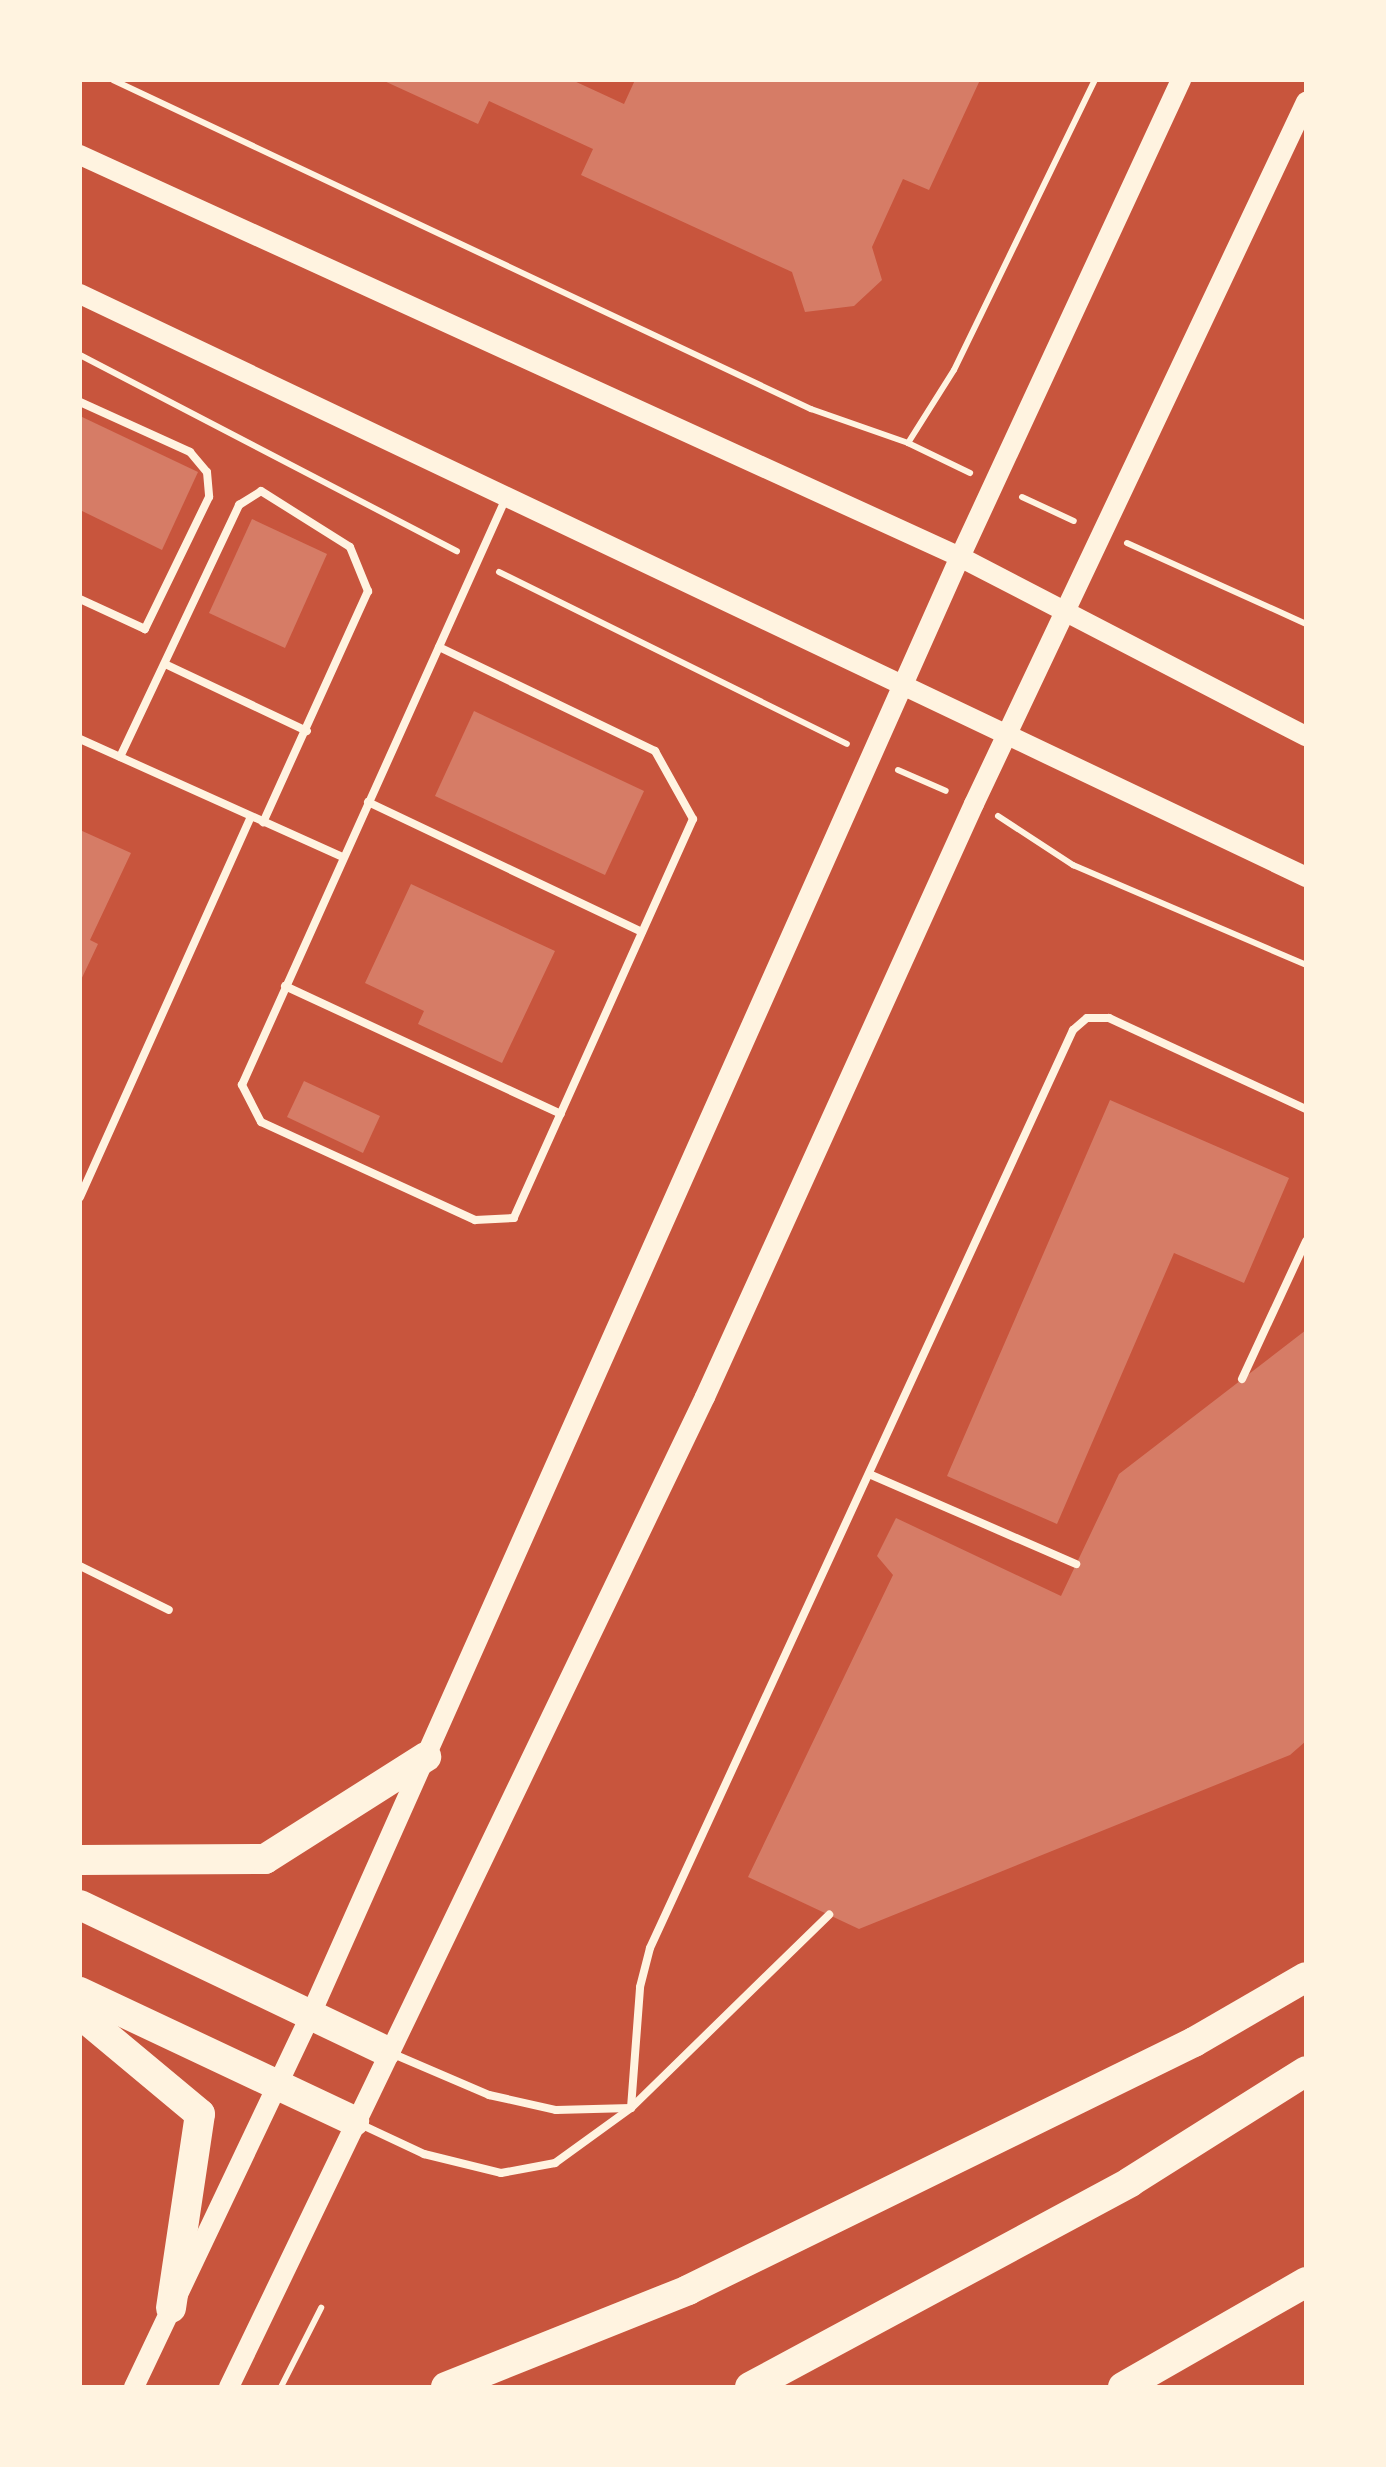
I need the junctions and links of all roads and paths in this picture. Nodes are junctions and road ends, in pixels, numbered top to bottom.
1 (112, 80) edge
2 (1095, 80) edge
3 (1182, 80) edge
4 (1306, 102) edge
5 (80, 155) edge
6 (80, 294) edge
7 (80, 354) edge
8 (80, 402) edge
9 (908, 443) junction
10 (992, 484) junction
11 (506, 496) junction
12 (1103, 534) junction
13 (960, 557) junction
14 (477, 562) junction
15 (80, 599) edge
16 (1065, 615) junction
17 (1306, 624) edge
18 (439, 647) junction
19 (165, 664) junction
20 (908, 684) junction
21 (307, 731) junction
22 (1007, 733) junction
23 (1306, 736) edge
24 (80, 739) edge
25 (120, 757) junction
26 (873, 758) junction
27 (368, 802) junction
28 (974, 804) junction
29 (251, 817) junction
30 (263, 822) junction
31 (342, 858) junction
32 (1306, 878) edge
33 (642, 932) junction
34 (1306, 965) edge
35 (286, 986) junction
36 (1306, 1108) edge
37 (560, 1114) junction
38 (80, 1197) edge
39 (1306, 1241) edge
40 (1242, 1379) dead end
41 (869, 1474) junction
42 (1076, 1564) dead end
43 (80, 1566) edge
44 (169, 1610) dead end
45 (426, 1757) junction
46 (80, 1860) edge
47 (80, 1906) edge
48 (829, 1915) dead end
49 (1306, 1977) edge
50 (80, 1992) edge
51 (80, 2014) edge
52 (310, 2016) junction
53 (386, 2050) junction
54 (1306, 2071) edge
55 (277, 2086) junction
56 (632, 2108) junction
57 (354, 2121) junction
58 (1306, 2282) edge
59 (172, 2308) junction
60 (322, 2308) dead end
61 (232, 2380) edge
62 (134, 2387) edge
63 (281, 2387) edge
64 (446, 2387) edge
65 (750, 2387) edge
66 (1123, 2387) edge

1 - 9 path
2 - 9 path
3 - 10 main road
4 - 12 main road
5 - 13 main road
6 - 11 main road
7 - 14 path
8 - 15 lane
9 - 10 path
10 - 12 path
10 - 13 main road
11 - 14 lane
11 - 20 main road
12 - 16 main road
12 - 17 path
13 - 16 main road
13 - 20 main road
14 - 18 lane
14 - 26 path
16 - 22 main road
16 - 23 main road
18 - 27 lane
18 - 33 lane
19 - 21 lane
19 - 21 lane
19 - 25 lane
20 - 22 main road
20 - 26 main road
21 - 30 lane
22 - 28 main road
22 - 32 main road
24 - 25 lane
25 - 29 lane
26 - 28 path
26 - 45 main road
27 - 31 lane
27 - 33 lane
28 - 34 path
28 - 53 main road
29 - 30 lane
29 - 38 lane
30 - 31 lane
31 - 35 lane
33 - 37 lane
35 - 37 lane
35 - 37 lane
36 - 41 lane
39 - 40 lane
41 - 42 lane
41 - 56 lane
43 - 44 lane
45 - 46 highway
45 - 52 main road
47 - 52 highway
48 - 56 lane
49 - 64 highway
50 - 55 highway
51 - 59 highway
52 - 53 highway
52 - 55 main road
53 - 56 lane
53 - 57 main road
54 - 65 highway
55 - 57 highway
55 - 59 main road
56 - 57 lane
57 - 61 main road
58 - 66 highway
59 - 62 main road
60 - 63 path

